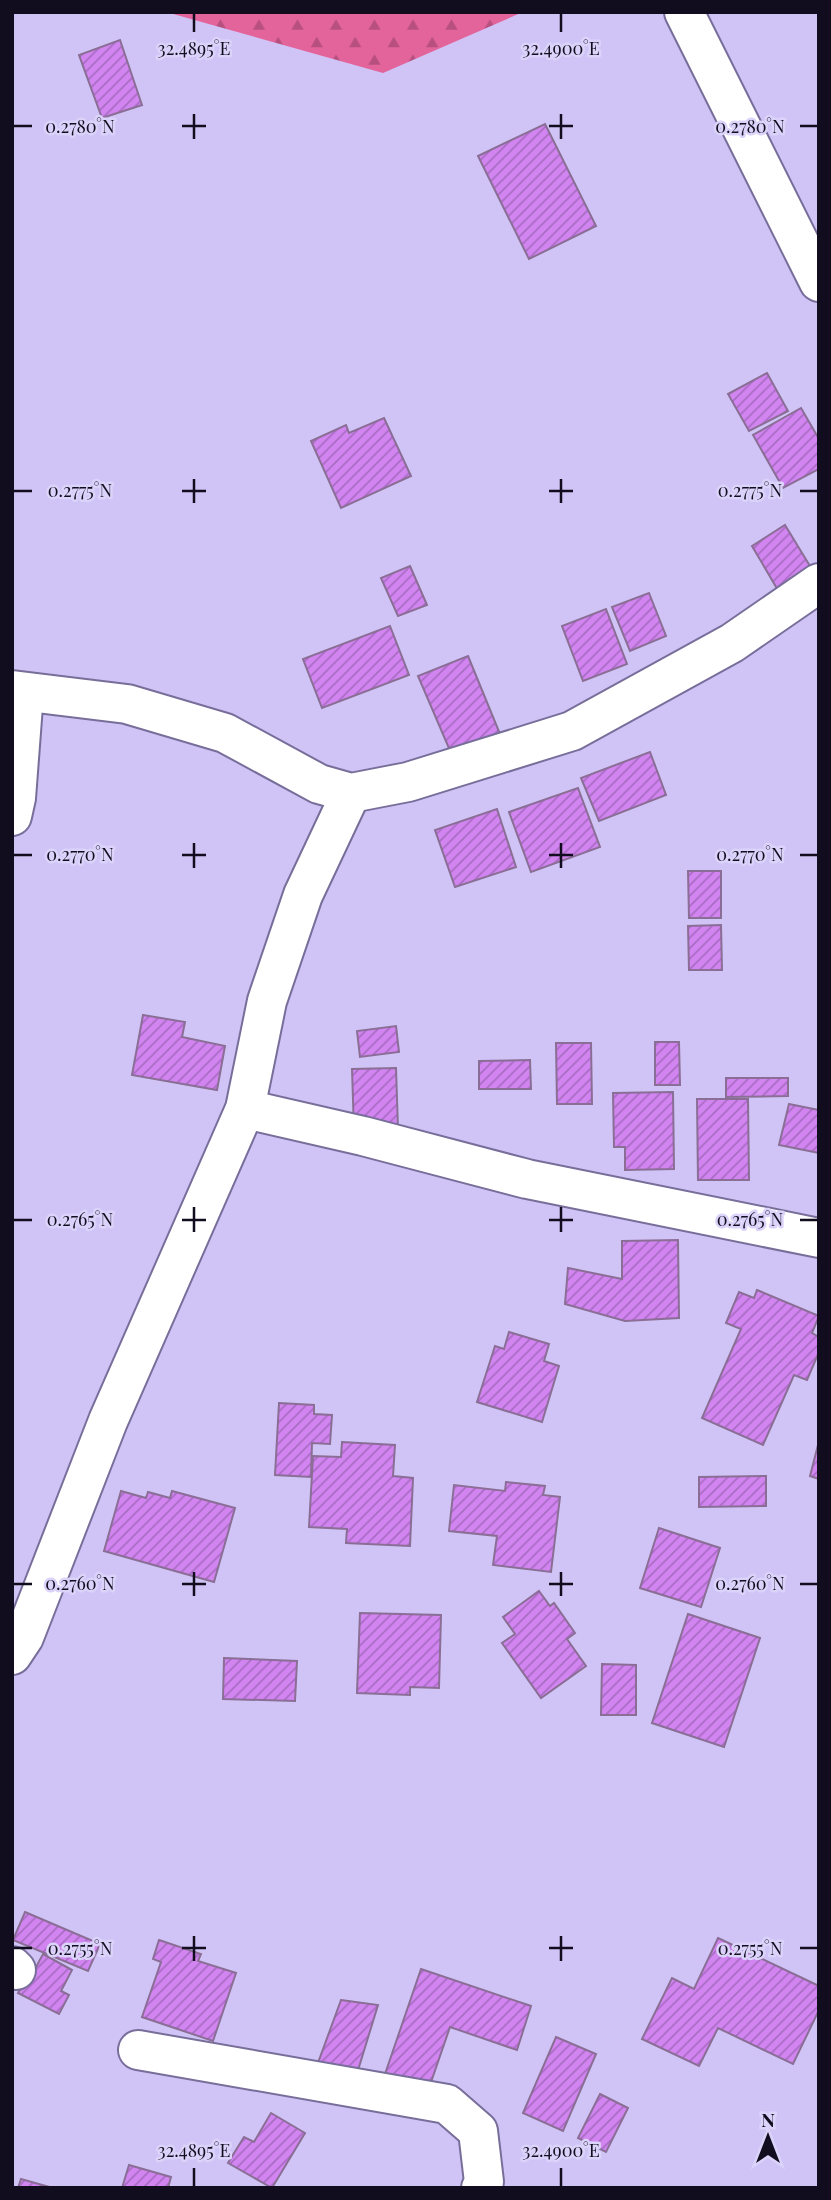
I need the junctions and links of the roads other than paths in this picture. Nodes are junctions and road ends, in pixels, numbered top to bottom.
1 (684, 12) edge
2 (819, 282) edge
3 (819, 583) edge
4 (18, 691) edge
5 (351, 793) junction
6 (12, 816) edge
7 (245, 1109) junction
8 (819, 1238) edge
9 (12, 1655) edge
10 (138, 2050) dead end
11 (481, 2188) edge

1 - 2 street
3 - 5 street
4 - 5 street
4 - 6 street
5 - 7 street
7 - 8 street
7 - 9 street
10 - 11 street

